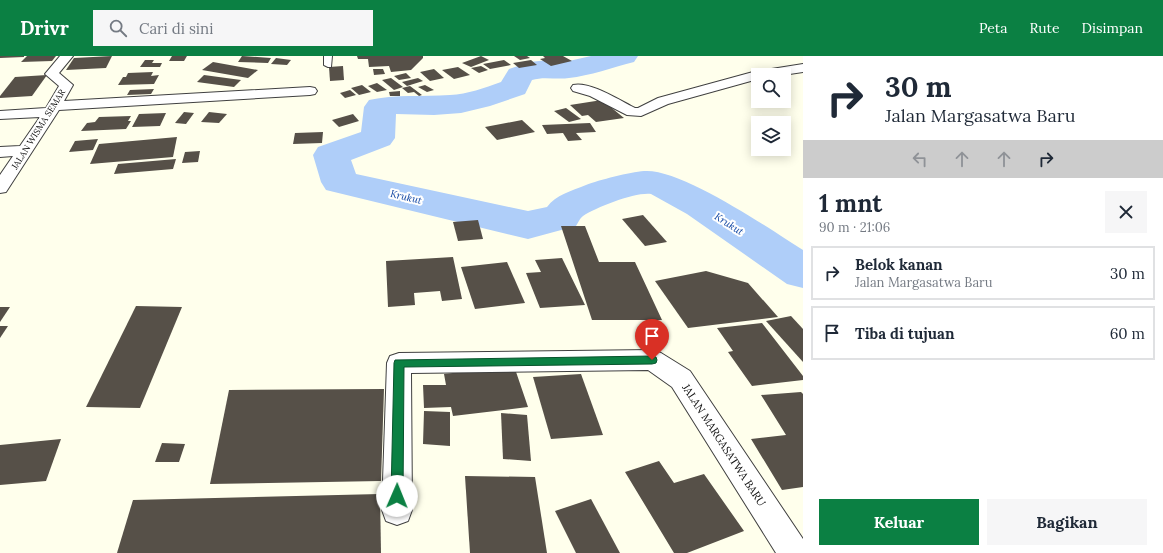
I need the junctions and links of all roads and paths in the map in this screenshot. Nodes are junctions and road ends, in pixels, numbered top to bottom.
1 (67, 56) edge
2 (328, 56) edge
3 (328, 65) dead end
4 (803, 68) edge
5 (791, 70) edge
6 (751, 77) edge
7 (578, 88) dead end
8 (310, 91) dead end
9 (53, 109) junction
10 (0, 116) edge
11 (25, 151) junction
12 (0, 152) edge
13 (0, 188) edge
14 (397, 510) dead end
15 (794, 553) edge

1 - 9 street, JALAN WISMA SEMAR
2 - 3 lane
4 - 5 street
6 - 7 street
8 - 9 street
9 - 10 street
9 - 11 street, JALAN WISMA SEMAR
11 - 12 street
11 - 13 street, JALAN WISMA SEMAR
14 - 15 street, JALAN MARGASATWA BARU

